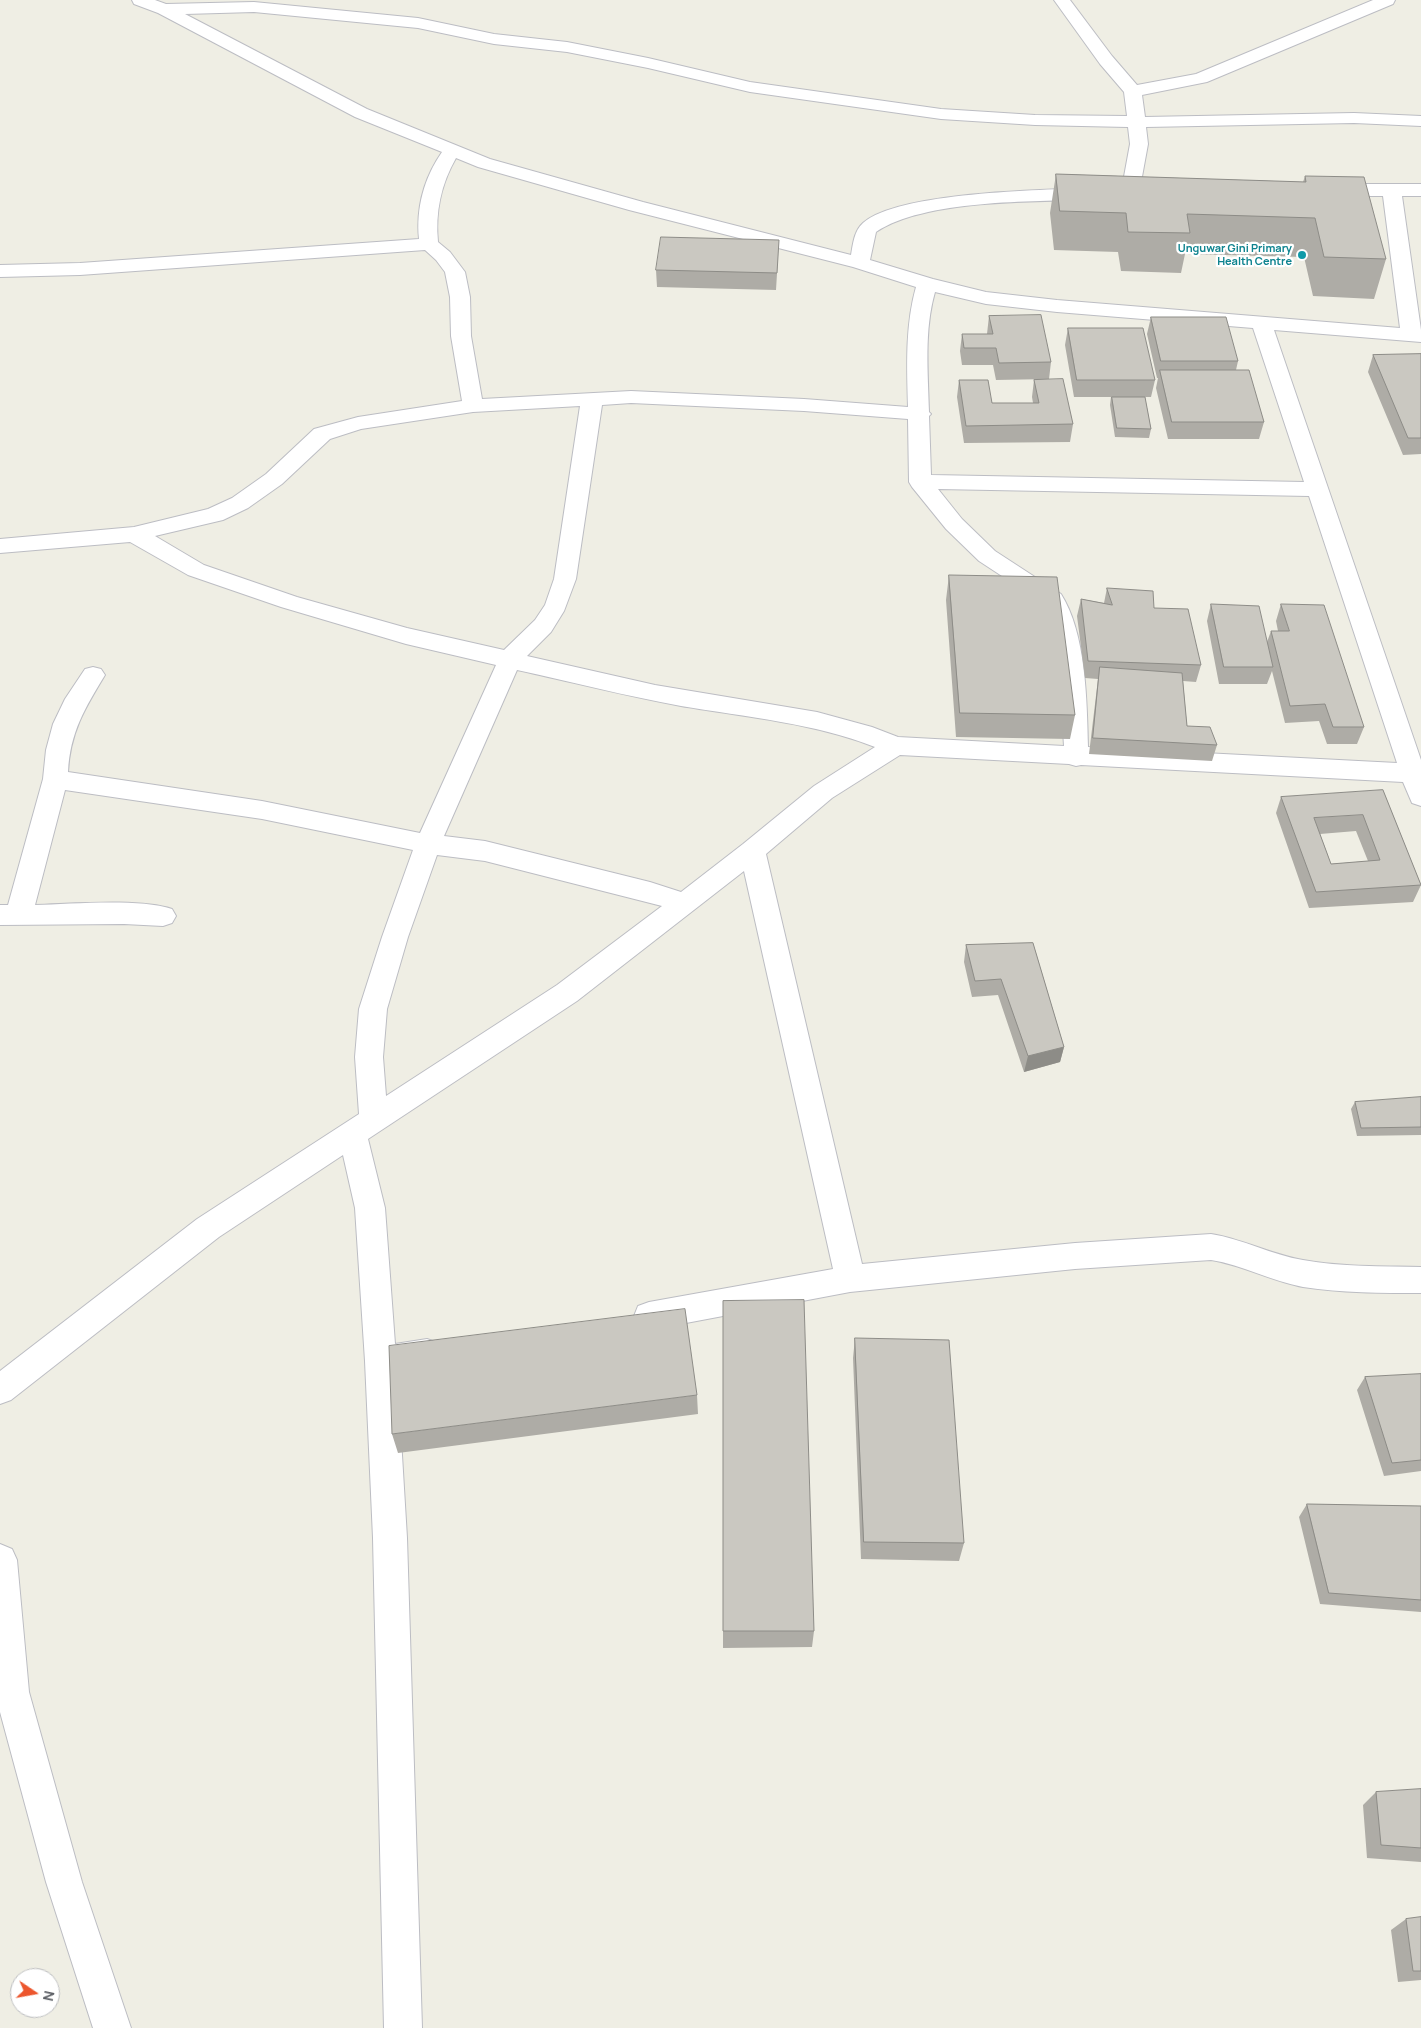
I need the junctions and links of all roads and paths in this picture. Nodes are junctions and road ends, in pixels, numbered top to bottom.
1 (140, 0) edge
2 (1062, 0) edge
3 (1387, 0) edge
4 (164, 9) junction
5 (1134, 91) junction
6 (1421, 121) edge
7 (1138, 122) junction
8 (453, 150) junction
9 (1314, 190) edge
10 (1421, 190) edge
11 (1392, 191) junction
12 (1150, 192) edge
13 (1130, 193) junction
14 (429, 244) junction
15 (860, 263) junction
16 (0, 271) edge
17 (927, 284) junction
18 (1261, 322) junction
19 (1416, 336) edge
20 (592, 400) junction
21 (474, 406) junction
22 (920, 414) junction
23 (920, 482) junction
24 (1317, 489) junction
25 (134, 534) junction
26 (0, 546) edge
27 (510, 659) junction
28 (93, 675) dead end
29 (896, 746) junction
30 (1076, 757) junction
31 (1417, 772) edge
32 (55, 779) junction
33 (1421, 797) edge
34 (428, 844) junction
35 (752, 851) junction
36 (685, 903) junction
37 (10, 914) edge
38 (163, 916) dead end
39 (363, 1126) junction
40 (850, 1279) junction
41 (1421, 1280) edge
42 (623, 1320) edge
43 (458, 1348) edge
44 (381, 1361) junction
45 (0, 1390) edge
46 (0, 1560) edge
47 (6, 1695) edge
48 (112, 2028) edge
49 (403, 2028) edge

1 - 4 street
2 - 5 street
3 - 5 street
4 - 7 street
4 - 8 street
5 - 7 street
6 - 7 street
7 - 13 street
8 - 14 street
8 - 15 street
9 - 11 street
10 - 11 street
11 - 19 street
12 - 13 street
13 - 15 street
14 - 16 street
14 - 21 street
15 - 17 street
17 - 18 street
17 - 22 street
18 - 19 street
18 - 24 street
20 - 21 street
20 - 22 street
20 - 27 street
21 - 25 street
22 - 23 street
23 - 24 street
23 - 30 street
24 - 31 street
25 - 26 street
25 - 27 street
27 - 29 street
27 - 34 street
28 - 32 street
29 - 30 street
29 - 35 street
30 - 31 street
31 - 33 street
32 - 34 street
32 - 37 street
34 - 36 street
34 - 39 street
35 - 36 street
35 - 40 street
36 - 39 street
37 - 38 street
39 - 44 street
39 - 45 street
40 - 41 street
40 - 42 street
43 - 44 street
44 - 49 street
46 - 47 street
47 - 48 street

